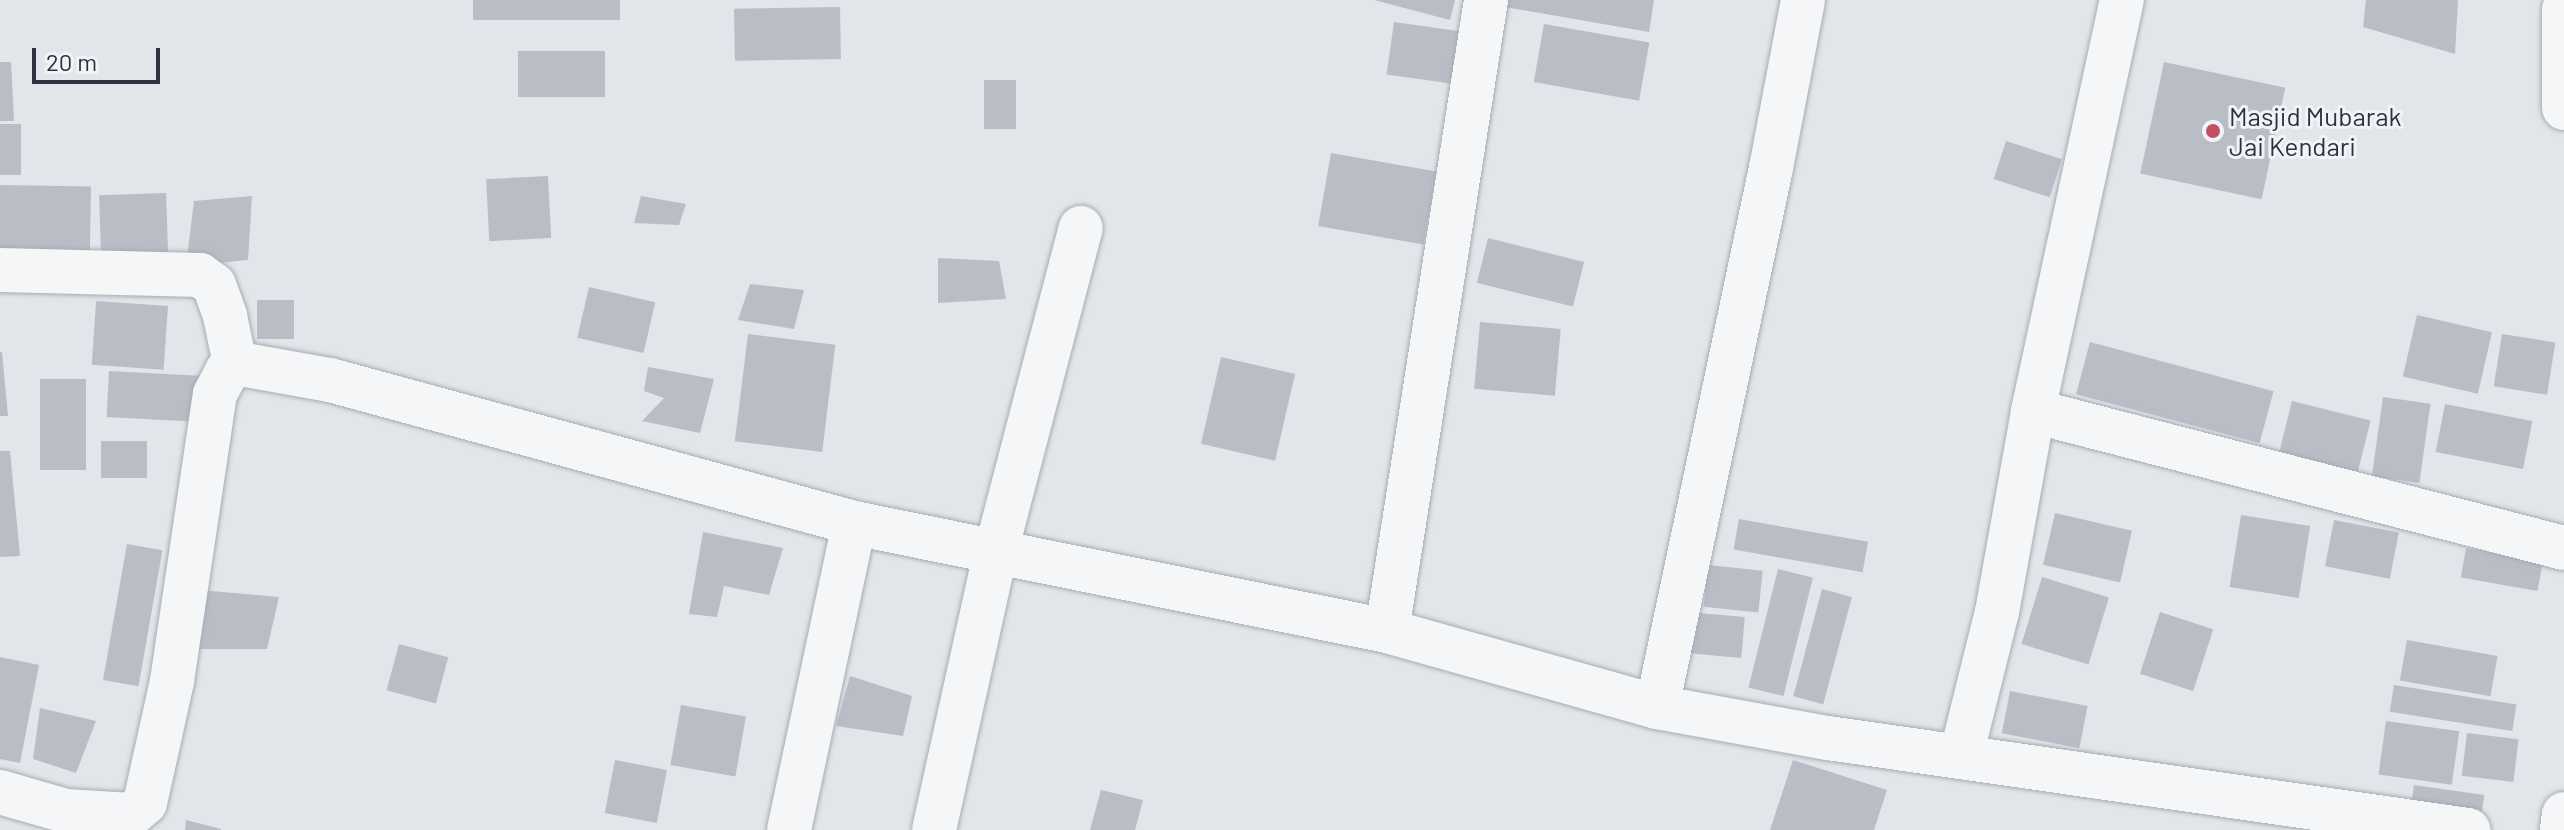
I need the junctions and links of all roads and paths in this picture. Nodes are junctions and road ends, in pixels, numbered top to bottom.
1 (1486, 0) edge
2 (1803, 0) edge
3 (2122, 0) edge
4 (2564, 9) edge
5 (2564, 108) edge
6 (1081, 228) dead end
7 (0, 270) edge
8 (235, 364) junction
9 (2033, 411) junction
10 (854, 523) junction
11 (2564, 548) edge
12 (996, 551) junction
13 (1387, 631) junction
14 (1657, 707) junction
15 (1961, 756) junction
16 (0, 792) edge
17 (2564, 814) edge
18 (789, 830) edge
19 (934, 830) edge
20 (2468, 830) edge
21 (2562, 830) edge

1 - 13 street
2 - 14 street
3 - 9 street
4 - 5 street
6 - 12 street
7 - 8 street
8 - 10 street
8 - 16 street
9 - 11 street
9 - 15 street
10 - 12 street
10 - 18 street
12 - 13 street
12 - 19 street
13 - 14 street
14 - 15 street
15 - 20 street
17 - 21 street

